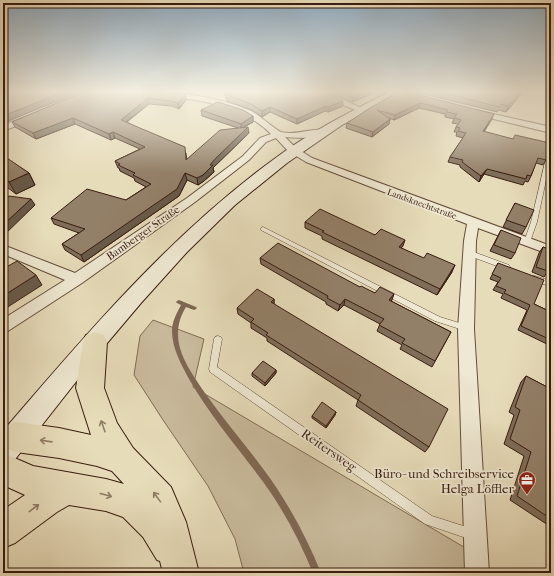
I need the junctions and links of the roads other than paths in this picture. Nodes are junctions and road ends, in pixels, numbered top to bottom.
1 (26, 119) edge
2 (259, 119) edge
3 (344, 119) edge
4 (505, 119) edge
5 (3, 128) edge
6 (551, 130) edge
7 (323, 132) junction
8 (278, 134) junction
9 (551, 146) edge
10 (294, 152) junction
11 (548, 176) edge
12 (473, 223) junction
13 (263, 229) dead end
14 (527, 242) junction
15 (3, 249) edge
16 (551, 251) edge
17 (469, 253) junction
18 (514, 269) edge
19 (527, 275) edge
20 (77, 279) junction
21 (551, 284) edge
22 (3, 326) edge
23 (466, 328) junction
24 (218, 339) dead end
25 (95, 342) junction
26 (10, 444) edge
27 (122, 459) junction
28 (3, 469) edge
29 (67, 488) junction
30 (3, 531) edge
31 (476, 535) junction
32 (179, 567) edge
33 (477, 573) edge

1 - 5 street
2 - 8 street
3 - 7 main road
4 - 6 street
7 - 8 street
7 - 10 main road
8 - 10 street
8 - 20 street, Bamberger Straße
9 - 11 lane
10 - 12 street, Landsknechtstraße
10 - 25 main road
11 - 14 lane
12 - 14 street, Landsknechtstraße
12 - 17 street
13 - 23 lane
14 - 16 street, Landsknechtstraße
15 - 20 street
17 - 18 lane
17 - 23 street
19 - 21 lane
20 - 22 street, Bamberger Straße
23 - 31 street
24 - 31 lane, Reitersweg
25 - 26 main road
27 -> 25 highway
27 -> 26 highway
32 -> 27 highway
28 - 29 highway
30 -> 29 highway
29 -> 32 highway
31 - 33 street

